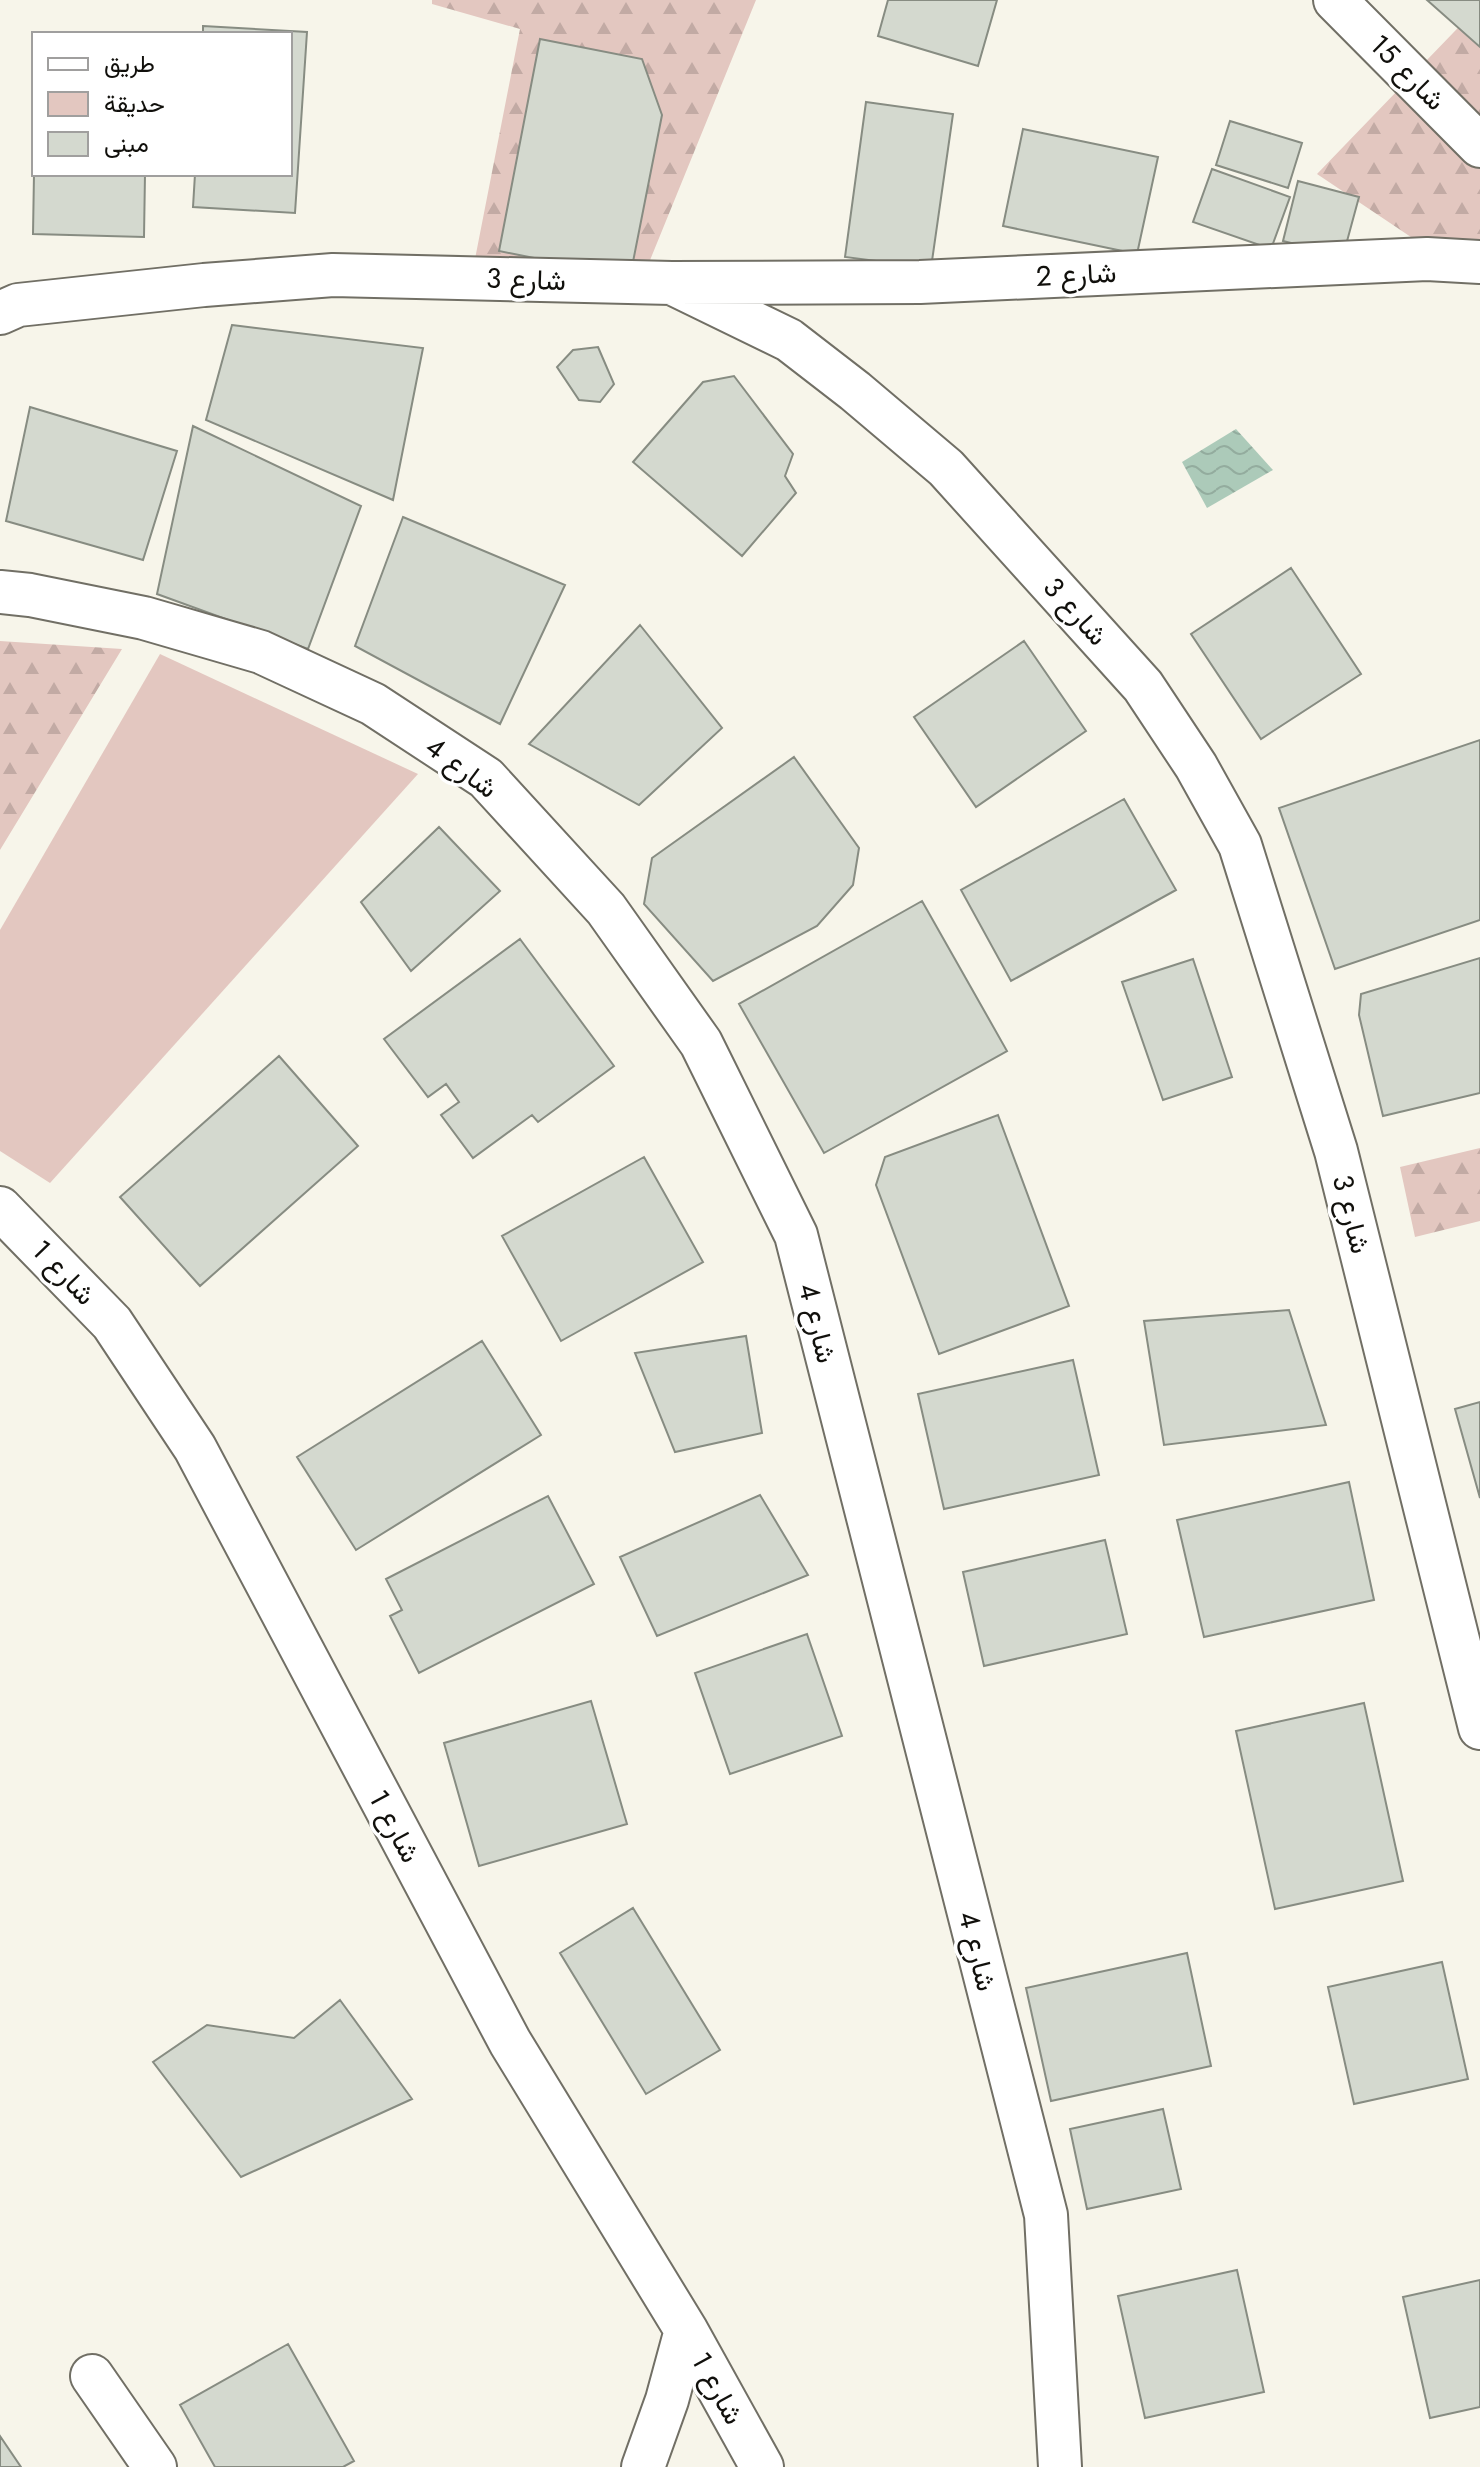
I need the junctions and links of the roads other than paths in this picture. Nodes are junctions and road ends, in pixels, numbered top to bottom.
1 (1335, 0) edge
2 (1480, 146) edge
3 (1480, 262) edge
4 (672, 283) junction
5 (0, 313) edge
6 (0, 592) edge
7 (0, 1208) edge
8 (1480, 1728) edge
9 (686, 2330) junction
10 (92, 2376) dead end
11 (155, 2467) edge
12 (643, 2467) edge
13 (762, 2467) edge
14 (1060, 2467) edge

1 - 2 street, شارع 15
3 - 4 street, شارع 2
4 - 5 street, شارع 3
4 - 8 street, شارع 3
6 - 14 street, شارع 4
7 - 9 street, شارع 1
9 - 12 street
9 - 13 street, شارع 1
10 - 11 street

